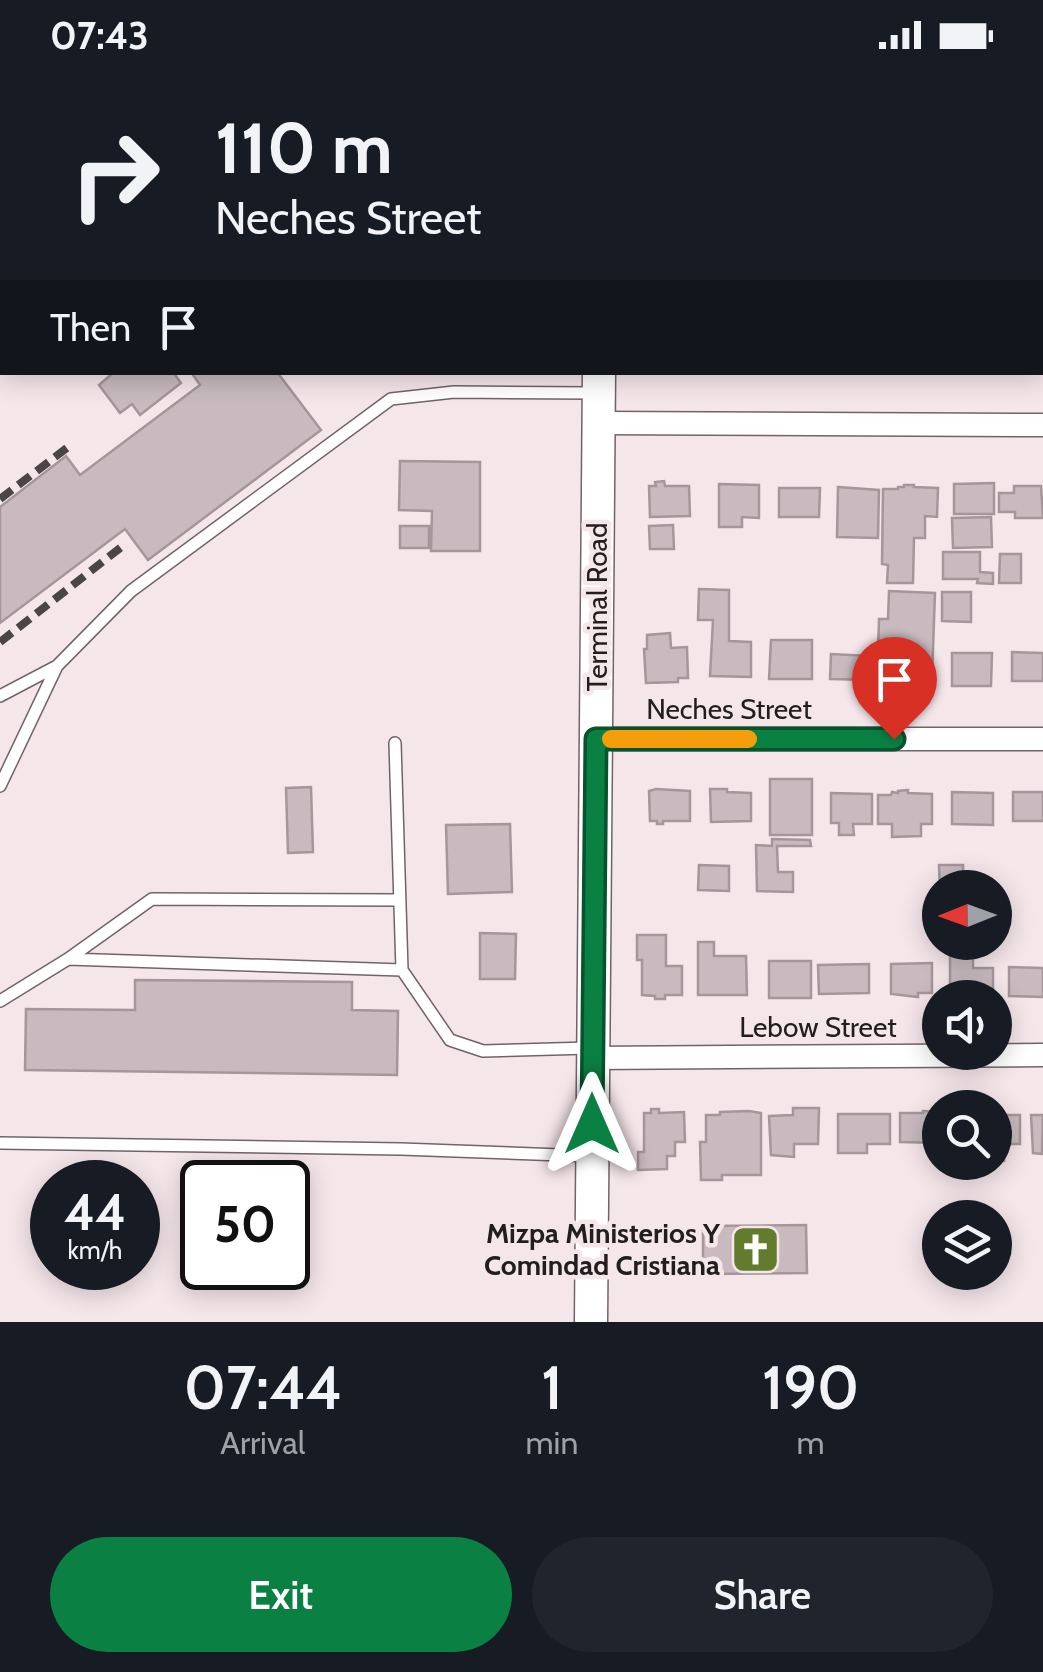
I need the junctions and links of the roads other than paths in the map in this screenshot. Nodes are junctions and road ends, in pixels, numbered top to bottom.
1 (598, 396) edge
2 (1043, 425) edge
3 (58, 666) junction
4 (0, 696) edge
5 (596, 739) junction
6 (1043, 739) edge
7 (395, 743) dead end
8 (0, 786) edge
9 (399, 900) junction
10 (68, 958) junction
11 (402, 970) junction
12 (0, 1000) edge
13 (593, 1053) junction
14 (1043, 1055) edge
15 (0, 1143) edge
16 (592, 1156) junction
17 (591, 1322) edge

1 - 2 street
1 - 3 lane
1 - 5 main road, Terminal Road
3 - 4 lane
3 - 8 lane
5 - 6 street, Neches Street
5 - 13 main road, Terminal Road
7 - 9 lane
9 - 10 lane
9 - 11 lane
10 - 11 lane
10 - 12 lane
11 - 13 lane
13 - 14 street, Lebow Street
13 - 16 main road, Terminal Road
15 - 16 lane
16 - 17 main road, Terminal Road

